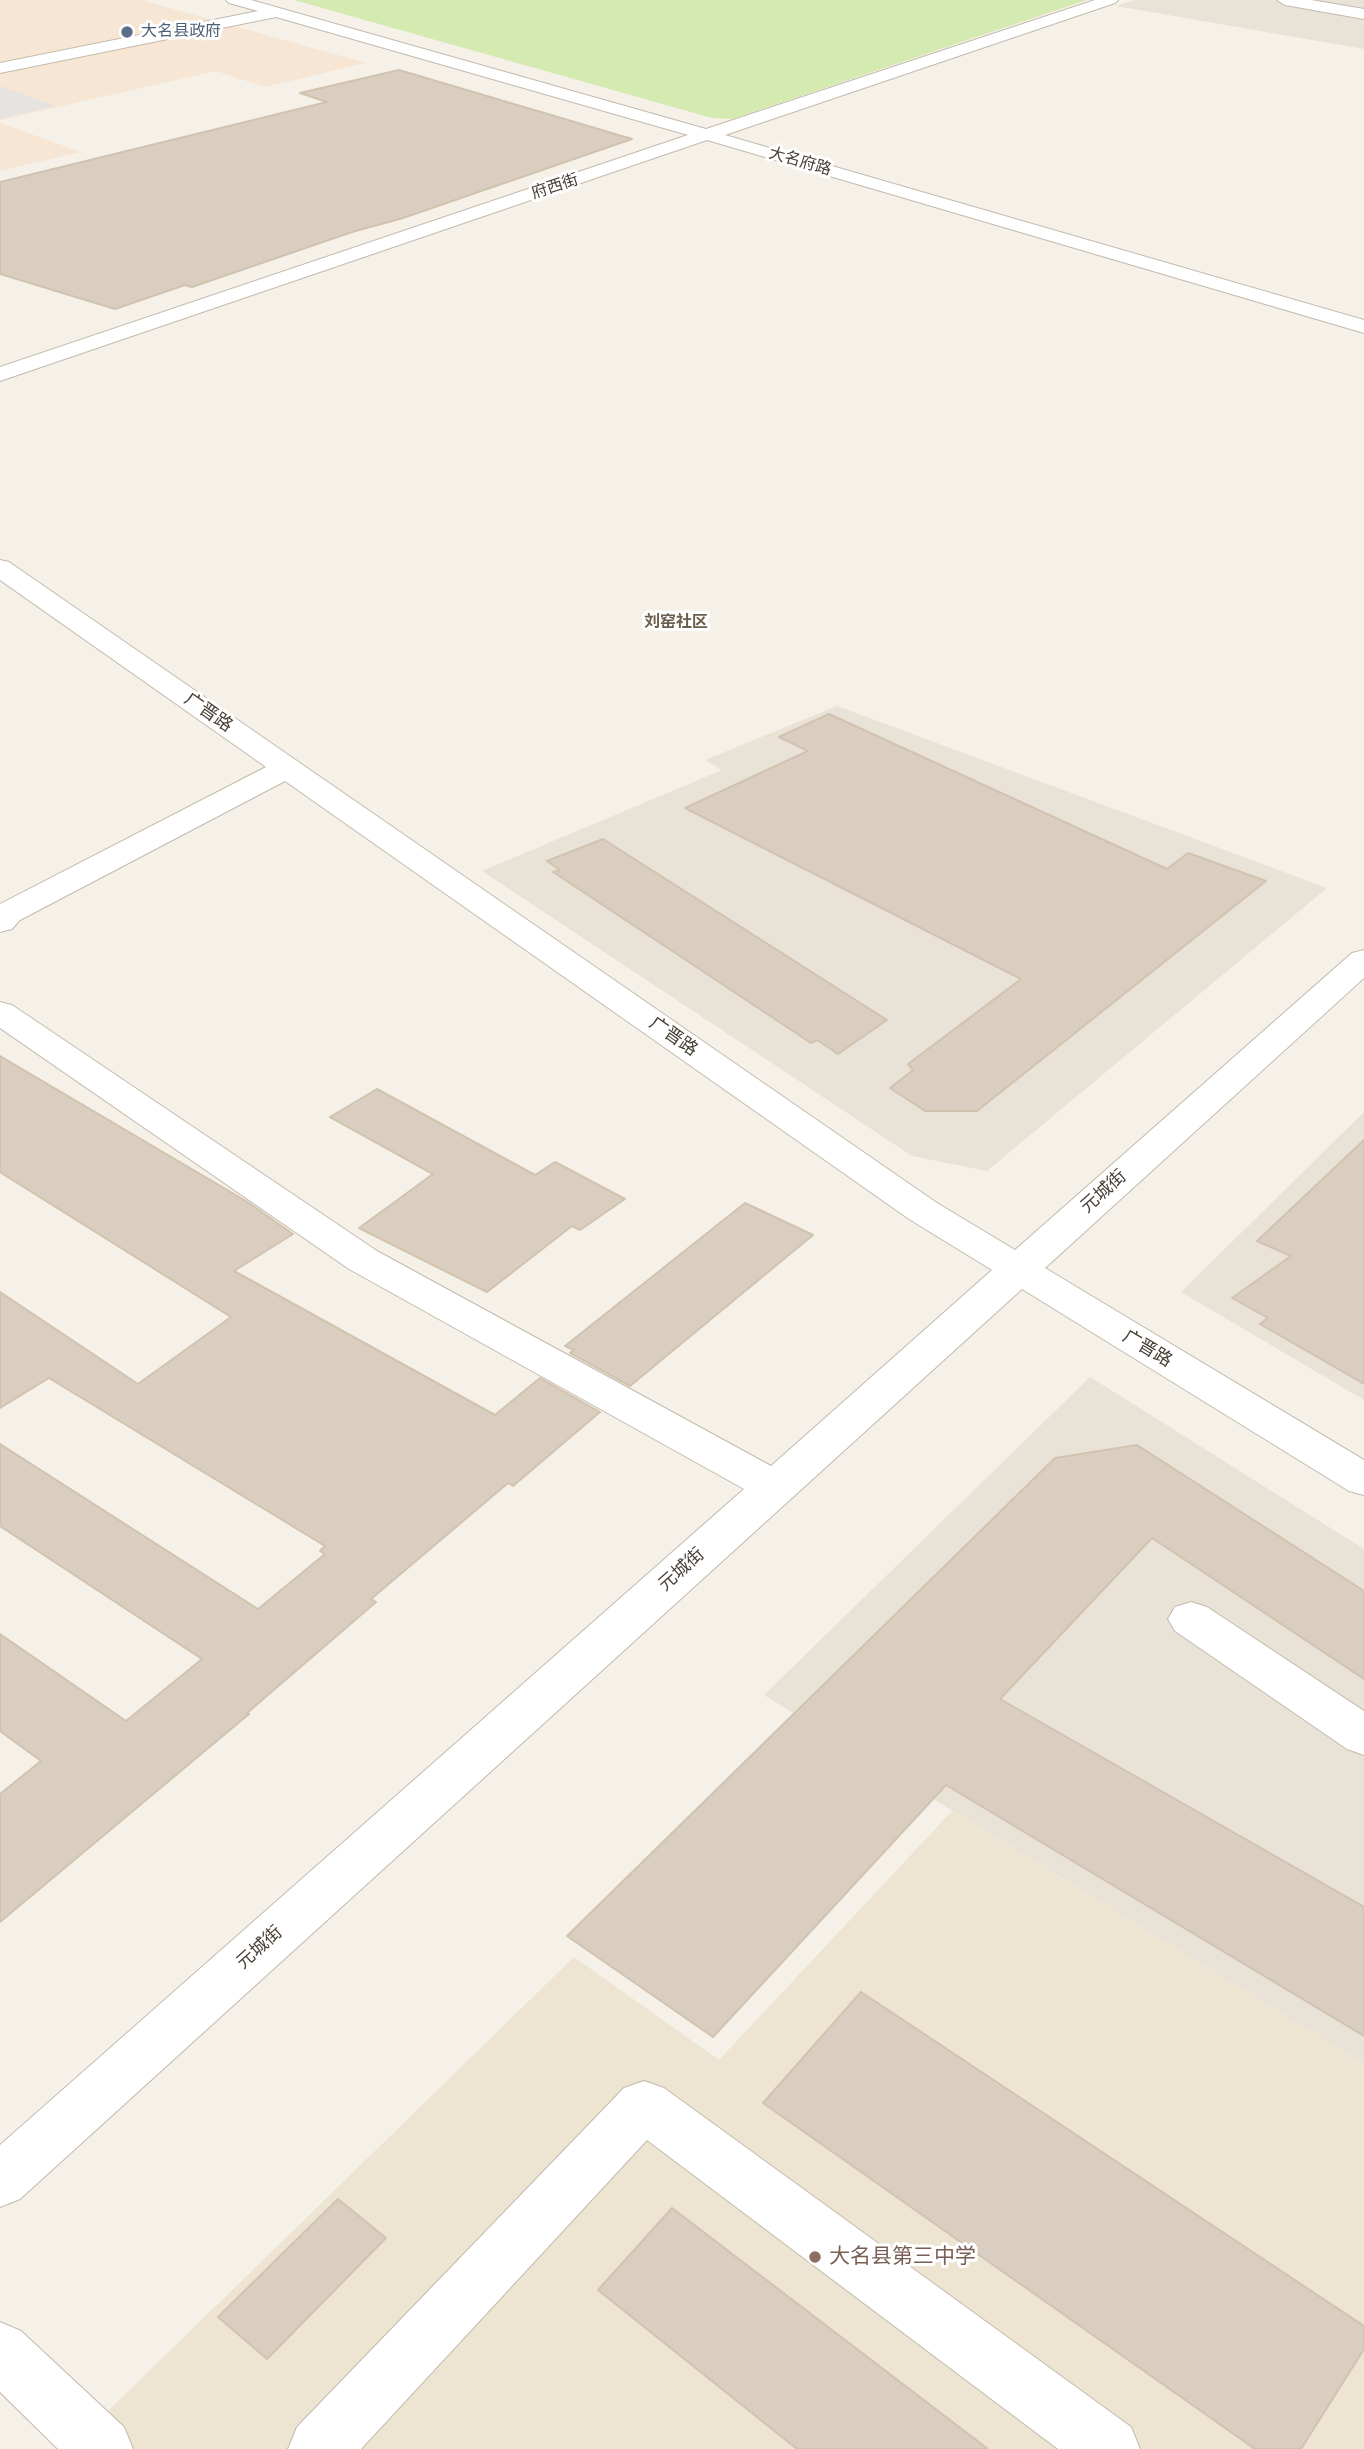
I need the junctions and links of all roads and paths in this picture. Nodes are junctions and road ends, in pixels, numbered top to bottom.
1 (234, 0) edge
2 (264, 0) edge
3 (1110, 0) edge
4 (1285, 0) edge
5 (280, 12) junction
6 (1364, 14) edge
7 (0, 68) edge
8 (717, 133) junction
9 (1364, 316) edge
10 (1364, 327) edge
11 (0, 374) edge
12 (0, 568) edge
13 (287, 768) junction
14 (0, 922) edge
15 (1364, 960) edge
16 (0, 1012) edge
17 (1018, 1270) junction
18 (1364, 1480) edge
19 (775, 1487) junction
20 (1191, 1619) dead end
21 (1364, 1736) edge
22 (0, 2181) edge
23 (0, 2351) edge
24 (102, 2449) edge
25 (319, 2449) edge
26 (1109, 2449) edge

1 - 5 street, 大名府路
2 - 8 street, 大名府路
3 - 8 street, 府西街
4 - 6 street
5 - 7 street
5 - 8 street, 大名府路
8 - 9 street, 大名府路
8 - 10 street, 大名府路
8 - 11 street, 府西街
12 - 13 street, 广晋路
13 - 14 street
13 - 17 street, 广晋路
15 - 17 street, 元城街
16 - 19 street
17 - 18 street, 广晋路
17 - 19 street, 元城街
19 - 22 street, 元城街
20 - 21 street
23 - 24 street
25 - 26 street

